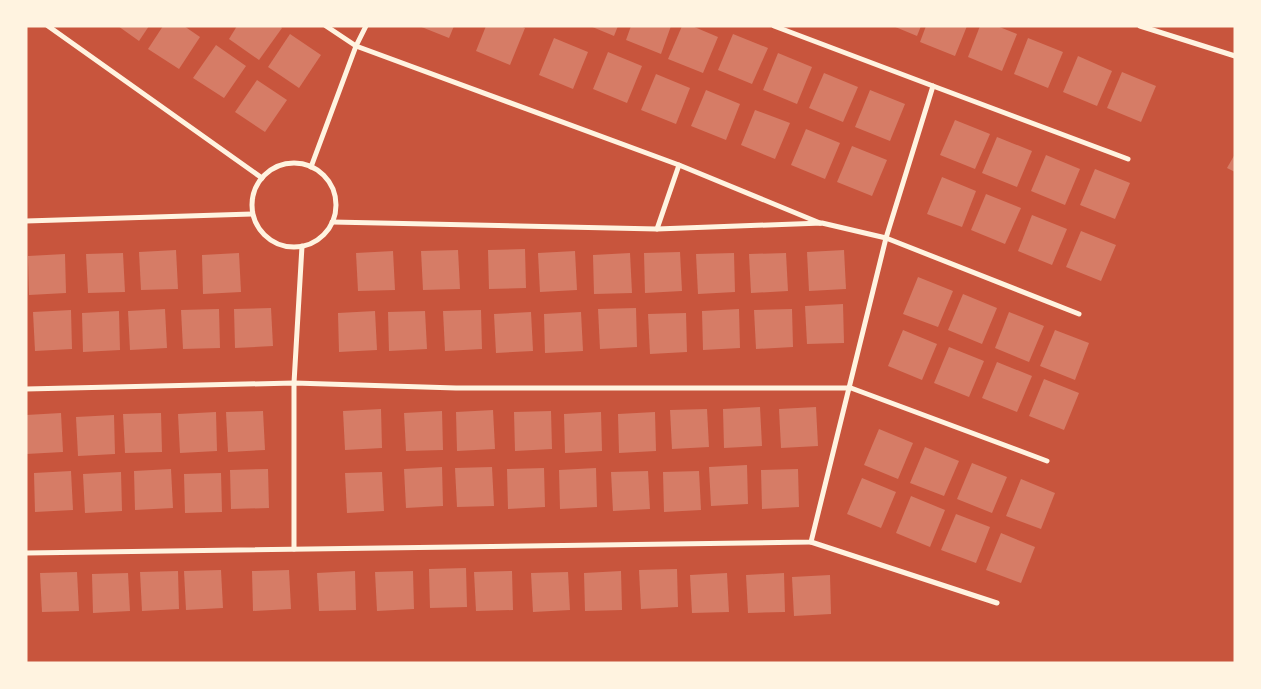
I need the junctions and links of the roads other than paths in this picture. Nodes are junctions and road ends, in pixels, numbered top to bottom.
1 (48, 26) edge
2 (326, 26) edge
3 (366, 26) edge
4 (774, 26) edge
5 (1140, 26) edge
6 (356, 46) junction
7 (1235, 56) edge
8 (933, 86) junction
9 (1128, 159) dead end
10 (679, 165) junction
11 (310, 167) junction
12 (262, 178) junction
13 (252, 214) junction
14 (26, 221) edge
15 (332, 222) junction
16 (822, 224) junction
17 (656, 229) junction
18 (886, 238) junction
19 (302, 246) junction
20 (1079, 314) dead end
21 (294, 383) junction
22 (851, 388) junction
23 (26, 389) edge
24 (1047, 461) dead end
25 (812, 542) junction
26 (294, 549) junction
27 (26, 553) edge
28 (997, 603) dead end

1 - 12 street
2 - 6 street
3 - 6 street
4 - 8 street
5 - 7 street
6 - 10 street
6 - 11 street
8 - 9 street
8 - 18 street
10 - 16 street
10 - 17 street
11 - 12 street
11 - 15 street
12 - 13 street
13 - 14 street
13 - 19 street
15 - 17 street
15 - 19 street
16 - 17 street
16 - 18 street
18 - 20 street
18 - 22 street
19 - 21 street
21 - 22 street
21 - 23 street
21 - 26 street
22 - 24 street
22 - 25 street
25 - 26 street
25 - 28 street
26 - 27 street

